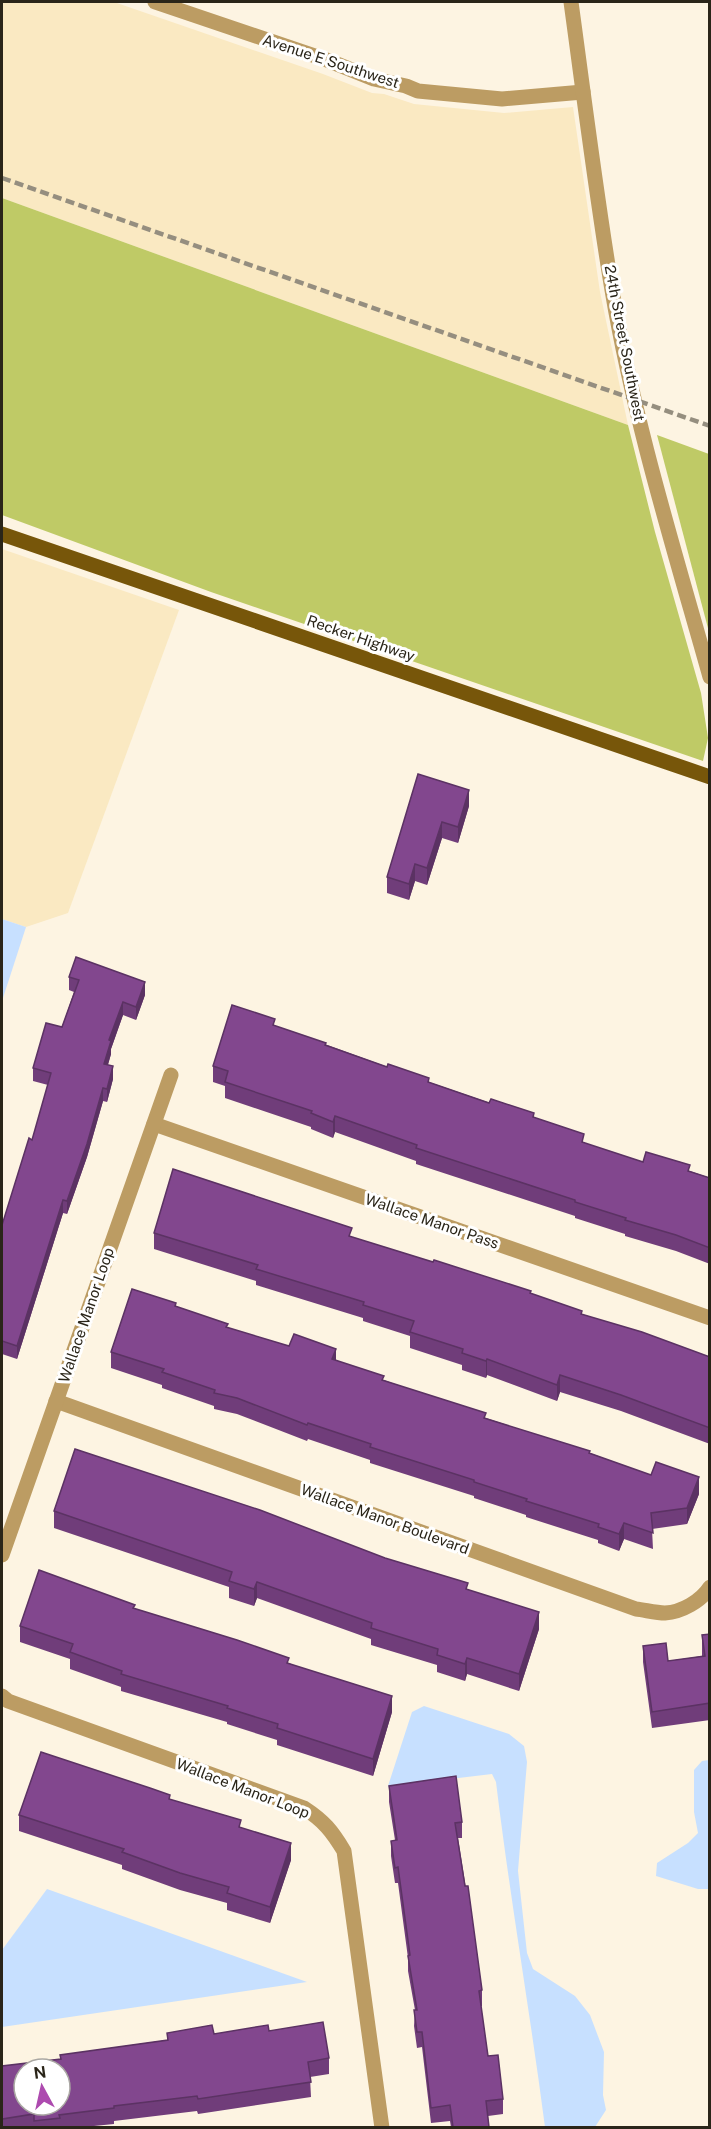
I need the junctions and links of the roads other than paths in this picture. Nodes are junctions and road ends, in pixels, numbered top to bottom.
1 (155, 2) edge
2 (571, 2) edge
3 (583, 92) junction
4 (2, 534) edge
5 (710, 677) edge
6 (710, 777) edge
7 (171, 1075) dead end
8 (154, 1124) junction
9 (710, 1318) edge
10 (56, 1401) junction
11 (2, 1555) edge
12 (710, 1587) edge
13 (2, 1696) edge
14 (382, 2127) edge

1 - 3 street, Avenue E Southwest
2 - 3 street, 24th Street Southwest
3 - 5 street, 24th Street Southwest
4 - 6 main road, Recker Highway
7 - 8 street, Wallace Manor Loop
8 - 9 street, Wallace Manor Pass
8 - 10 street, Wallace Manor Loop
10 - 11 street, Wallace Manor Loop
10 - 12 street, Wallace Manor Boulevard
13 - 14 street, Wallace Manor Loop

